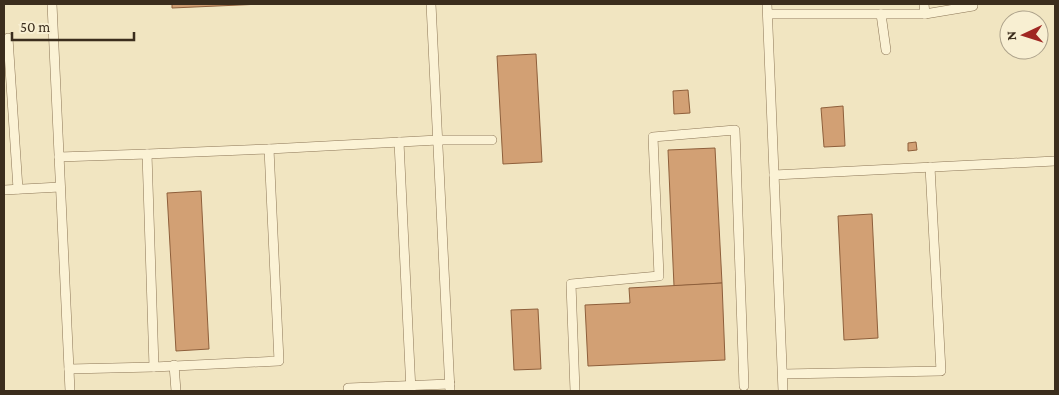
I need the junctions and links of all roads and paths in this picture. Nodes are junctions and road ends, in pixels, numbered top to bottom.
1 (52, 4) edge
2 (431, 4) edge
3 (767, 4) edge
4 (924, 4) edge
5 (973, 6) dead end
6 (768, 14) junction
7 (881, 14) junction
8 (925, 14) junction
9 (8, 38) dead end
10 (886, 50) dead end
11 (438, 140) junction
12 (492, 140) dead end
13 (399, 142) junction
14 (269, 149) junction
15 (148, 154) junction
16 (59, 157) junction
17 (1055, 161) edge
18 (930, 167) junction
19 (774, 175) junction
20 (60, 187) junction
21 (18, 189) junction
22 (4, 190) edge
23 (154, 366) junction
24 (174, 366) junction
25 (69, 369) junction
26 (782, 374) junction
27 (744, 386) dead end
28 (348, 388) dead end
29 (411, 388) edge
30 (450, 388) edge
31 (70, 391) edge
32 (176, 391) edge
33 (575, 391) edge
34 (784, 391) edge

1 - 16 lane
2 - 11 lane
3 - 6 lane
4 - 8 lane
5 - 8 lane
6 - 7 lane
6 - 19 lane
7 - 8 lane
7 - 10 lane
9 - 21 lane
11 - 12 lane
11 - 13 lane
11 - 30 lane
13 - 14 lane
13 - 29 lane
14 - 15 lane
14 - 24 lane
15 - 16 lane
15 - 23 lane
16 - 20 lane
17 - 18 lane
18 - 19 lane
18 - 26 lane
19 - 26 lane
20 - 21 lane
20 - 25 lane
21 - 22 lane
23 - 24 lane
23 - 25 lane
24 - 32 lane
25 - 31 lane
26 - 34 lane
27 - 33 lane
28 - 29 lane
29 - 30 lane

